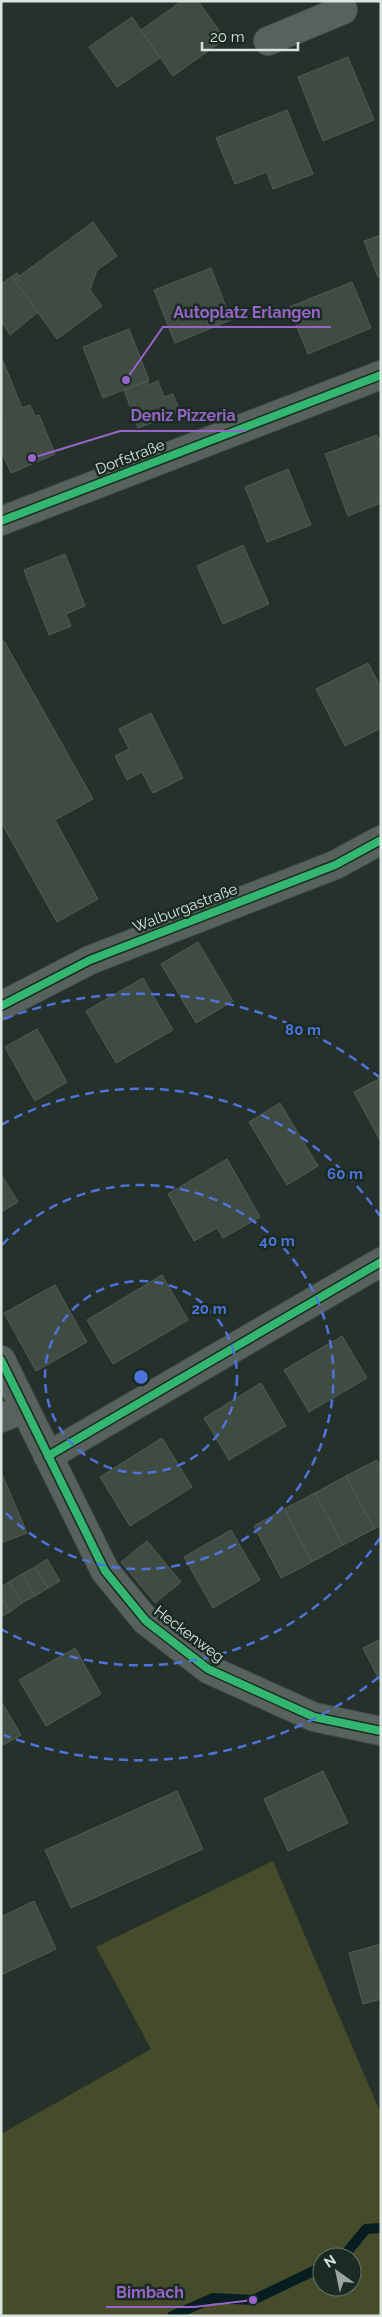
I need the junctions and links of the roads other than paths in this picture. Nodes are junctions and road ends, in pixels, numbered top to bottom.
1 (337, 1) edge
2 (268, 41) dead end
3 (381, 375) edge
4 (1, 521) edge
5 (381, 840) edge
6 (1, 1006) edge
7 (381, 1262) edge
8 (1, 1360) edge
9 (13, 1413) edge
10 (48, 1456) junction
11 (381, 1731) edge

1 - 2 street
3 - 4 street, Dorfstraße
5 - 6 street, Walburgastraße
7 - 10 street
8 - 9 street, Heckenweg
9 - 10 street, Heckenweg
10 - 11 street, Heckenweg

